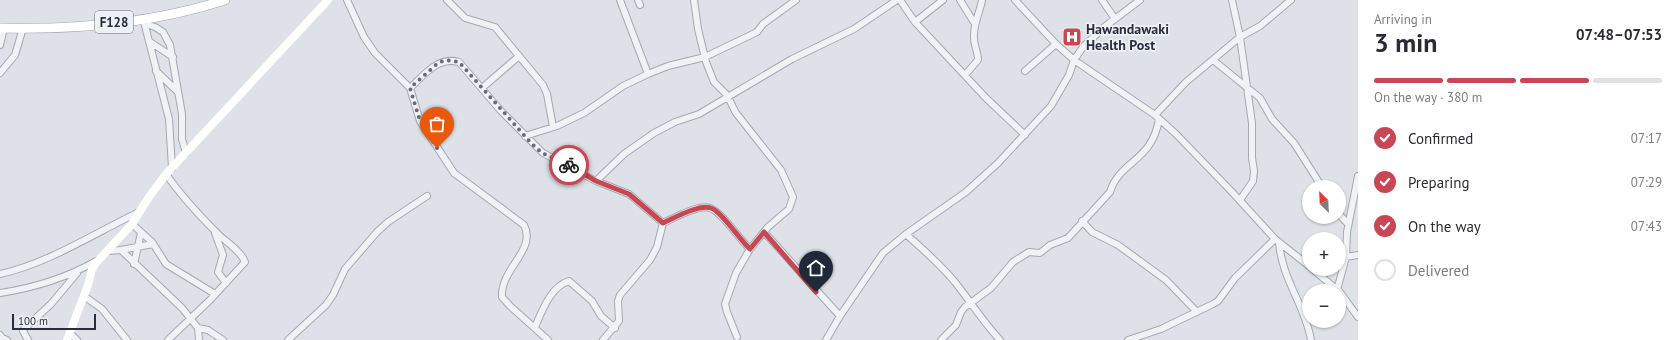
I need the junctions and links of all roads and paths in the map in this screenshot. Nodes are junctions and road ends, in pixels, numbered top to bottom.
1 (225, 0) edge
2 (328, 0) edge
3 (347, 0) edge
4 (447, 0) edge
5 (620, 0) edge
6 (694, 0) edge
7 (796, 0) edge
8 (897, 0) edge
9 (900, 0) edge
10 (943, 0) edge
11 (960, 0) edge
12 (1015, 0) edge
13 (1102, 0) edge
14 (1140, 0) edge
15 (1232, 0) edge
16 (1291, 0) edge
17 (980, 1) edge
18 (1115, 19) junction
19 (144, 21) junction
20 (915, 22) junction
21 (975, 24) junction
22 (2, 28) edge
23 (23, 28) junction
24 (1240, 37) junction
25 (150, 42) junction
26 (1056, 44) junction
27 (0, 45) edge
28 (173, 57) junction
29 (518, 57) junction
30 (705, 57) junction
31 (1074, 60) junction
32 (1214, 60) junction
33 (156, 71) junction
34 (1025, 71) dead end
35 (0, 73) edge
36 (648, 74) junction
37 (965, 75) junction
38 (410, 88) junction
39 (482, 88) junction
40 (1246, 88) junction
41 (178, 92) junction
42 (727, 95) junction
43 (1157, 117) junction
44 (553, 127) junction
45 (1025, 135) junction
46 (525, 136) junction
47 (186, 153) junction
48 (172, 168) junction
49 (166, 174) junction
50 (1358, 176) edge
51 (1317, 180) edge
52 (596, 181) junction
53 (427, 196) dead end
54 (1240, 200) junction
55 (139, 212) junction
56 (1082, 221) junction
57 (663, 223) junction
58 (132, 224) junction
59 (1348, 224) joint
60 (212, 228) junction
61 (764, 232) junction
62 (141, 233) junction
63 (906, 234) junction
64 (1277, 241) junction
65 (153, 244) junction
66 (138, 247) junction
67 (750, 249) junction
68 (121, 250) junction
69 (108, 251) junction
70 (1358, 254) edge
71 (1346, 257) joint
72 (101, 258) junction
73 (1302, 261) edge
74 (134, 264) junction
75 (79, 271) junction
76 (0, 274) edge
77 (1320, 276) edge
78 (226, 282) junction
79 (1328, 284) edge
80 (0, 293) edge
81 (215, 294) junction
82 (84, 296) junction
83 (1346, 303) edge
84 (970, 304) junction
85 (1302, 307) edge
86 (1197, 312) junction
87 (840, 316) junction
88 (1358, 317) edge
89 (190, 319) junction
90 (534, 327) junction
91 (198, 328) junction
92 (615, 328) junction
93 (1310, 328) edge
94 (69, 337) edge
95 (737, 337) dead end
96 (28, 340) edge
97 (77, 340) edge
98 (127, 340) edge
99 (168, 340) edge
100 (200, 340) edge
101 (223, 340) edge
102 (288, 340) edge
103 (548, 340) edge
104 (603, 340) edge
105 (826, 340) edge
106 (941, 340) edge
107 (1000, 340) edge
108 (1128, 340) edge
109 (1311, 340) edge

1 - 19 main road, F128
2 - 47 street
3 - 38 street
4 - 29 street
5 - 36 street
6 - 30 street
7 - 30 street
8 - 42 street
9 - 20 street
10 - 20 street
11 - 21 street
12 - 26 street
13 - 18 street
14 - 18 street
15 - 24 street
16 - 24 street
17 - 21 street
18 - 31 street
19 - 23 main road, F128
19 - 25 street
19 - 28 street
20 - 37 street
21 - 37 street
22 - 23 main road, F128
22 - 27 street
23 - 35 street
24 - 32 street
24 - 40 street
25 - 28 street
25 - 33 street
26 - 31 street
26 - 34 street
28 - 41 street
29 - 39 street
29 - 44 street
30 - 36 street
30 - 42 street
31 - 43 street
31 - 45 street
32 - 40 street
32 - 43 street
33 - 41 street
33 - 48 street
36 - 44 street
37 - 45 street
38 - 39 street
38 - 90 street
39 - 46 street
40 - 51 street
40 - 54 street
41 - 47 street
42 - 52 street
42 - 61 street
43 - 54 street
43 - 56 street
44 - 46 street
45 - 63 street
46 - 52 street
47 - 48 street
48 - 49 street
49 - 55 street
49 - 60 street
50 - 59 street
52 - 57 street
53 - 102 street
54 - 64 street
55 - 58 street
55 - 76 street
56 - 84 street
56 - 86 street
57 - 67 street
57 - 92 street
58 - 62 street
58 - 69 street
59 - 71 street
60 - 78 street
60 - 78 street
61 - 67 street
61 - 87 street
62 - 65 street
62 - 66 street
63 - 84 street
63 - 87 street
64 - 73 street
64 - 85 street
64 - 86 street
65 - 66 street
65 - 81 street
66 - 68 street
66 - 74 street
67 - 95 street
68 - 69 street
68 - 74 street
69 - 72 street
70 - 71 street
72 - 75 street
72 - 82 street
74 - 89 street
75 - 80 street
75 - 96 street
77 - 79 street
78 - 81 street
81 - 89 street
82 - 94 street
82 - 98 street
83 - 88 street
84 - 106 street
84 - 107 street
86 - 108 street
87 - 105 street
89 - 91 street
89 - 99 street
90 - 92 street
90 - 103 street
91 - 100 street
91 - 101 street
92 - 104 street
93 - 109 street
94 - 97 street

